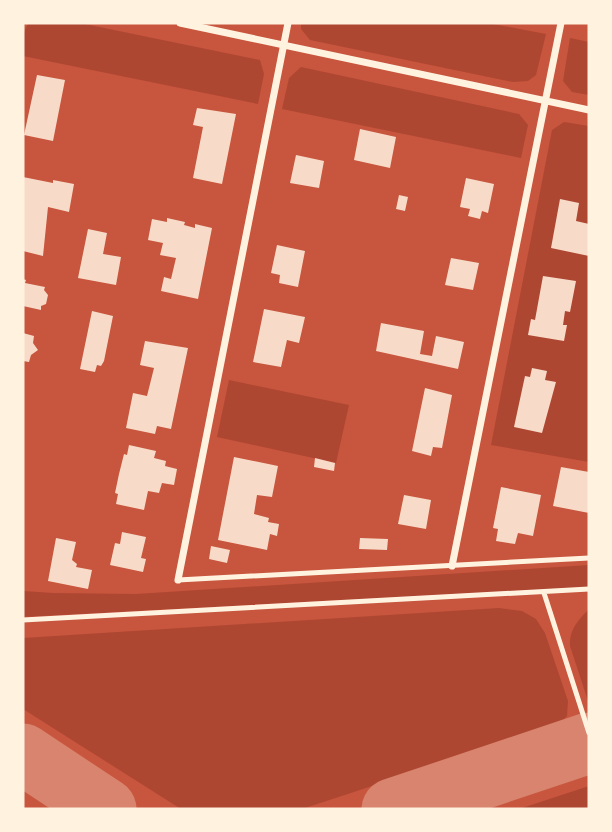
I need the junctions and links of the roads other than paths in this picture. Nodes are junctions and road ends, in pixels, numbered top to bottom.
1 (180, 23) edge
2 (288, 23) edge
3 (561, 23) edge
4 (284, 44) junction
5 (545, 102) junction
6 (589, 110) edge
7 (589, 558) edge
8 (452, 566) junction
9 (178, 580) joint
10 (589, 589) edge
11 (544, 593) junction
12 (23, 620) edge
13 (589, 733) edge

1 - 4 street
2 - 4 street
3 - 5 street
4 - 5 street
4 - 9 street
5 - 6 street
5 - 8 street
7 - 8 lane
8 - 9 lane
10 - 11 lane
11 - 12 lane
11 - 13 lane

